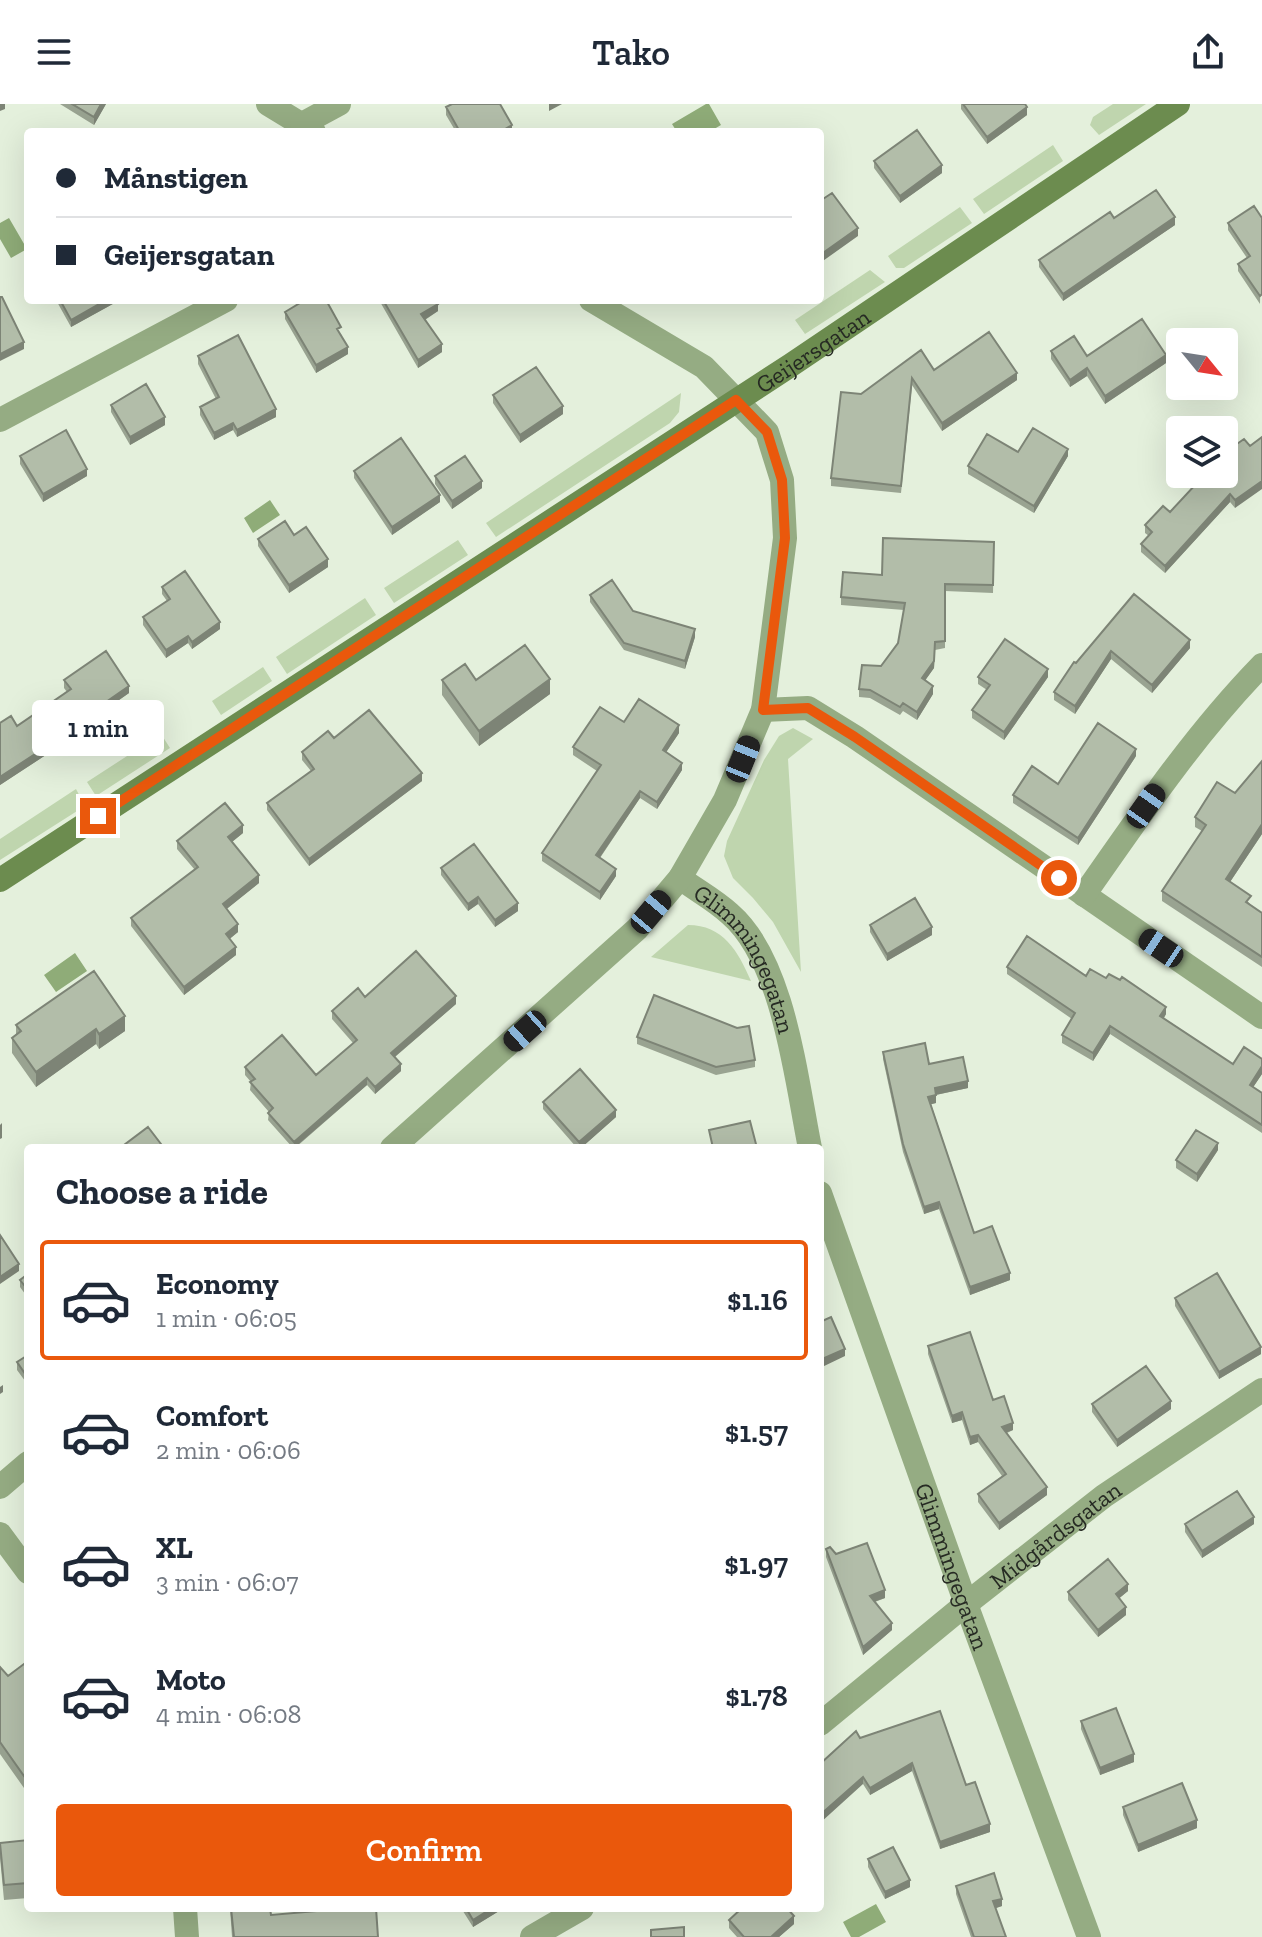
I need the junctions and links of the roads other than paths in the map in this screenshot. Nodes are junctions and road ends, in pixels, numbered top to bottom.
1 (268, 104) edge
2 (339, 104) edge
3 (1178, 104) edge
4 (308, 128) edge
5 (218, 304) edge
6 (598, 304) edge
7 (736, 400) junction
8 (0, 420) edge
9 (1262, 665) edge
10 (763, 710) junction
11 (680, 878) junction
12 (0, 880) edge
13 (1084, 895) junction
14 (1262, 1017) edge
15 (396, 1144) edge
16 (809, 1144) edge
17 (824, 1204) edge
18 (1262, 1390) edge
19 (24, 1466) edge
20 (0, 1487) edge
21 (0, 1534) edge
22 (24, 1567) edge
23 (966, 1604) junction
24 (824, 1721) edge
25 (185, 1912) edge
26 (572, 1917) edge
27 (187, 1937) edge
28 (532, 1937) edge
29 (1089, 1937) edge

1 - 4 street
2 - 4 street
3 - 7 street, Geijersgatan
5 - 8 street
6 - 7 street
7 - 10 street
7 - 12 street, Geijersgatan
9 - 13 street
10 - 11 street
10 - 13 street
11 - 15 street
11 - 16 street, Glimmingegatan
13 - 14 street
17 - 23 street, Glimmingegatan
18 - 23 street, Midgårdsgatan
19 - 20 street
21 - 22 street
23 - 24 street, Midgårdsgatan
23 - 29 street, Glimmingegatan
25 - 27 street
26 - 28 street

